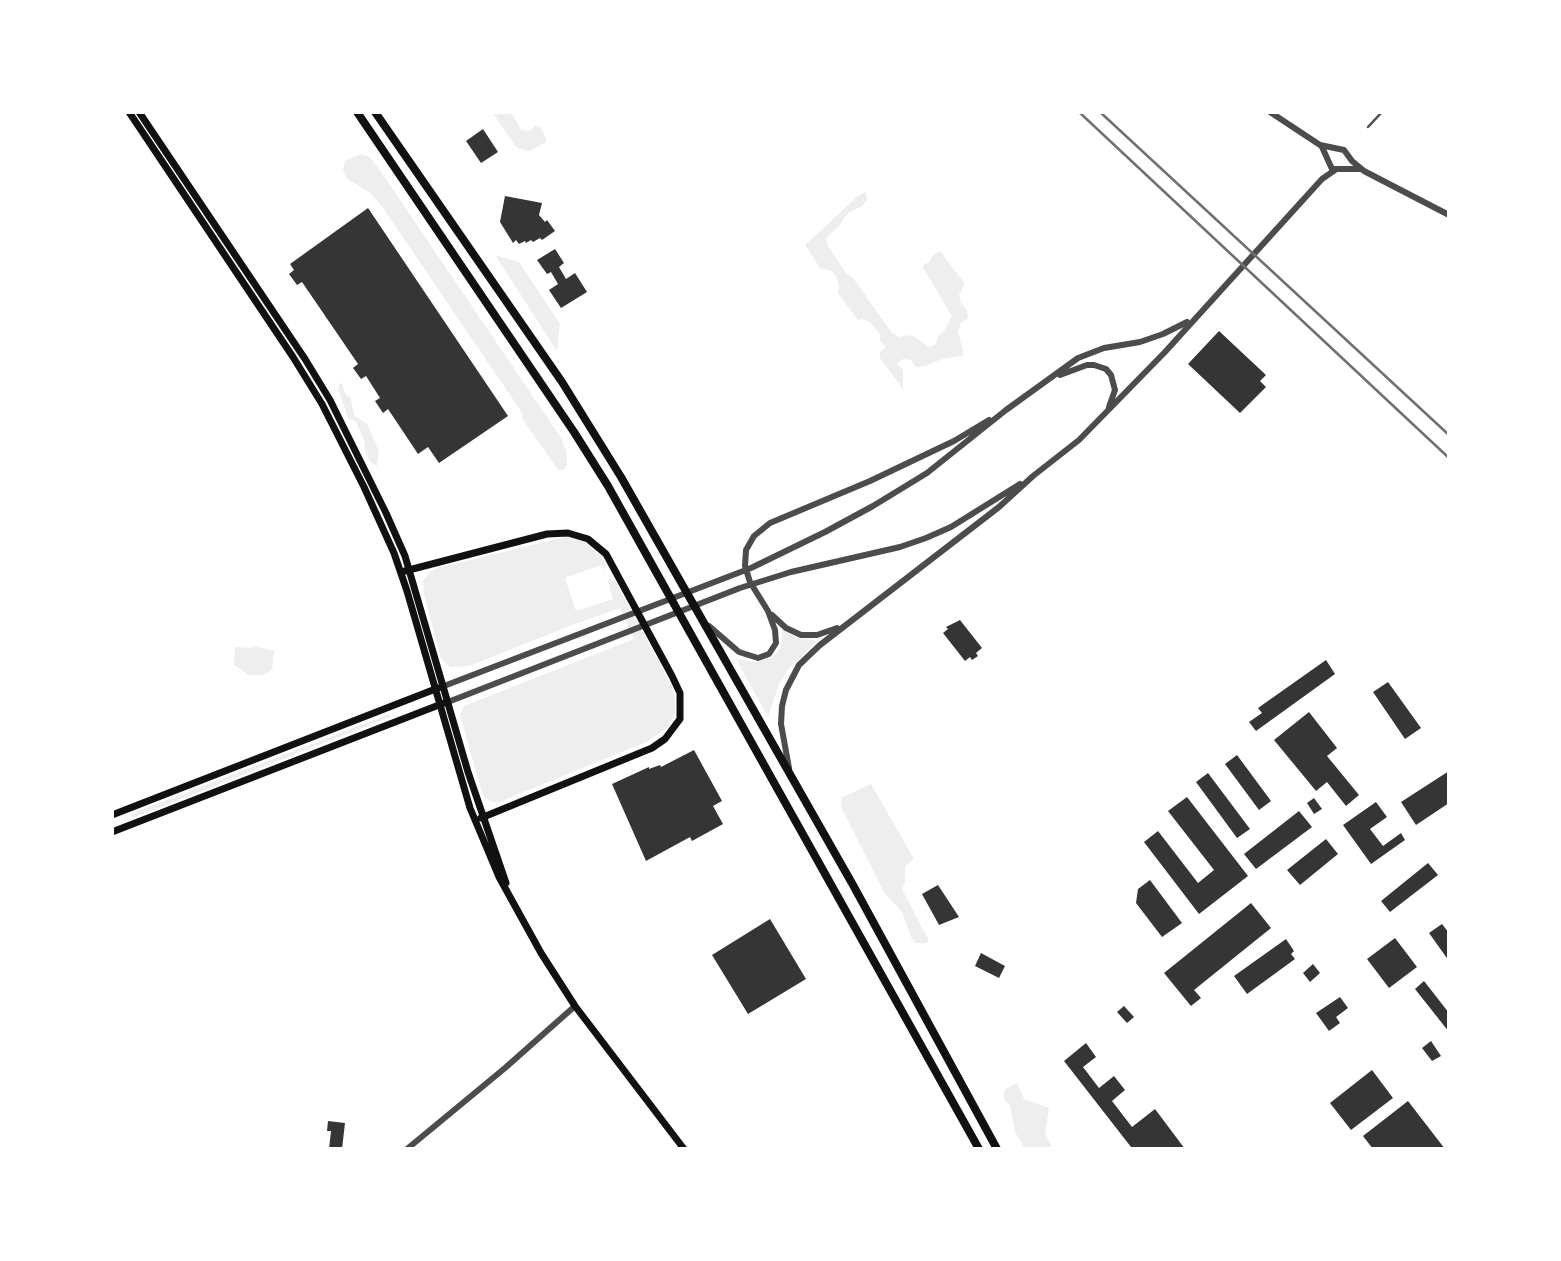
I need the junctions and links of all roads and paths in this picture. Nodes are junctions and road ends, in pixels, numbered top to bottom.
1 (129, 112) edge
2 (139, 112) edge
3 (357, 112) edge
4 (375, 112) edge
5 (1270, 112) edge
6 (1382, 112) edge
7 (1368, 127) dead end
8 (1320, 145) junction
9 (1338, 149) junction
10 (1348, 156) junction
11 (1328, 162) junction
12 (1339, 170) junction
13 (1364, 171) junction
14 (1322, 179) junction
15 (1449, 215) edge
16 (1197, 314) junction
17 (1042, 384) junction
18 (1006, 411) junction
19 (1103, 417) junction
20 (1033, 476) junction
21 (409, 570) junction
22 (400, 572) junction
23 (768, 611) junction
24 (701, 620) junction
25 (846, 625) junction
26 (440, 687) junction
27 (444, 703) junction
28 (793, 780) junction
29 (112, 815) edge
30 (483, 817) junction
31 (474, 821) junction
32 (112, 832) edge
33 (509, 893) junction
34 (575, 1006) junction
35 (407, 1149) edge
36 (684, 1149) edge
37 (979, 1149) edge
38 (997, 1149) edge

1 - 22 main road
2 - 21 main road
3 - 37 highway
4 - 24 highway
5 - 8 street
6 - 7 lane
8 - 9 street
8 - 11 street
9 - 10 street
9 - 11 street
10 - 12 street
10 - 13 street
11 - 12 street
11 - 14 street
12 - 13 street
12 - 14 street
13 - 15 street
14 - 16 street
16 - 17 street
16 - 19 street
17 - 18 street
17 - 19 street
18 - 23 street
18 - 26 street
19 - 20 street
20 - 25 street
20 - 27 street
21 - 22 main road
21 - 26 main road
21 - 30 main road
22 - 26 main road
23 - 24 street
23 - 25 street
24 - 28 highway
25 - 28 street
26 - 27 main road
26 - 29 main road
27 - 30 main road
27 - 31 main road
27 - 32 main road
28 - 38 highway
30 - 31 main road
30 - 33 main road
31 - 33 main road
33 - 34 main road
34 - 35 street
34 - 36 main road

